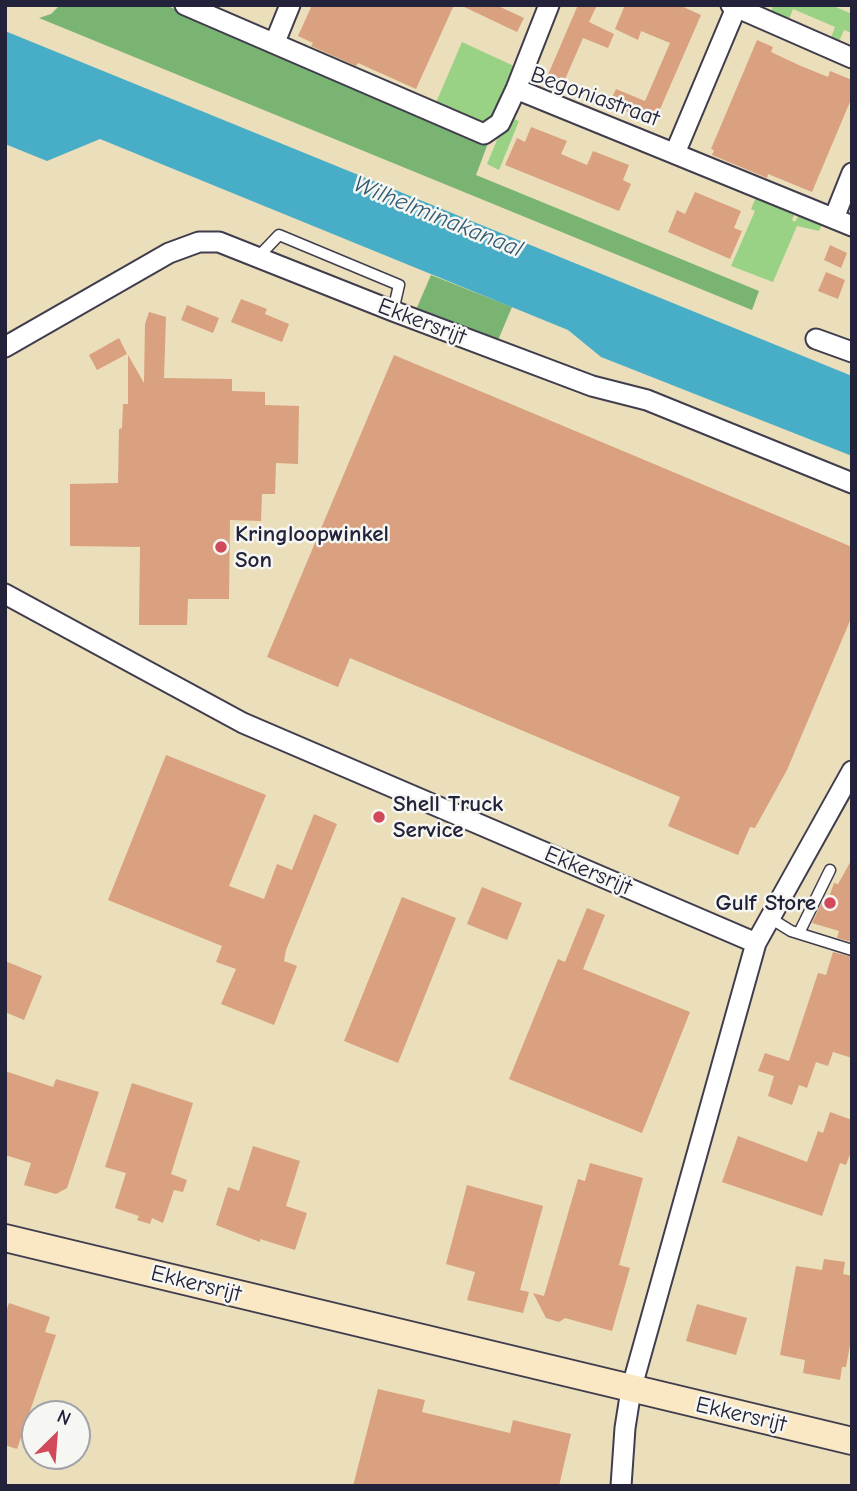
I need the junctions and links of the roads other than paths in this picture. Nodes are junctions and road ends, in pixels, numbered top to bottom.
1 (186, 5) edge
2 (290, 5) edge
3 (550, 5) edge
4 (734, 6) edge
5 (275, 42) junction
6 (852, 58) edge
7 (516, 89) junction
8 (675, 153) junction
9 (852, 173) edge
10 (843, 222) edge
11 (258, 257) junction
12 (393, 311) junction
13 (816, 339) dead end
14 (5, 347) edge
15 (852, 352) edge
16 (852, 483) edge
17 (5, 594) edge
18 (852, 771) edge
19 (830, 870) dead end
20 (770, 918) junction
21 (799, 933) junction
22 (756, 943) junction
23 (852, 950) edge
24 (5, 1238) edge
25 (631, 1390) junction
26 (852, 1441) edge
27 (621, 1486) edge

1 - 5 street, Begoniastraat
2 - 5 street
3 - 7 street
4 - 6 street
4 - 8 street
5 - 7 street, Begoniastraat
7 - 8 street, Begoniastraat
8 - 10 street, Begoniastraat
9 - 10 street
11 - 12 street, Ekkersrijt
11 - 12 lane
11 - 14 street, Ekkersrijt
12 - 16 street, Ekkersrijt
13 - 15 street
17 - 22 street, Ekkersrijt
18 - 20 street
19 - 21 lane
20 - 21 lane
20 - 22 street
21 - 23 lane
22 - 25 street
24 - 25 main road, Ekkersrijt
25 - 26 main road, Ekkersrijt
25 - 27 street

